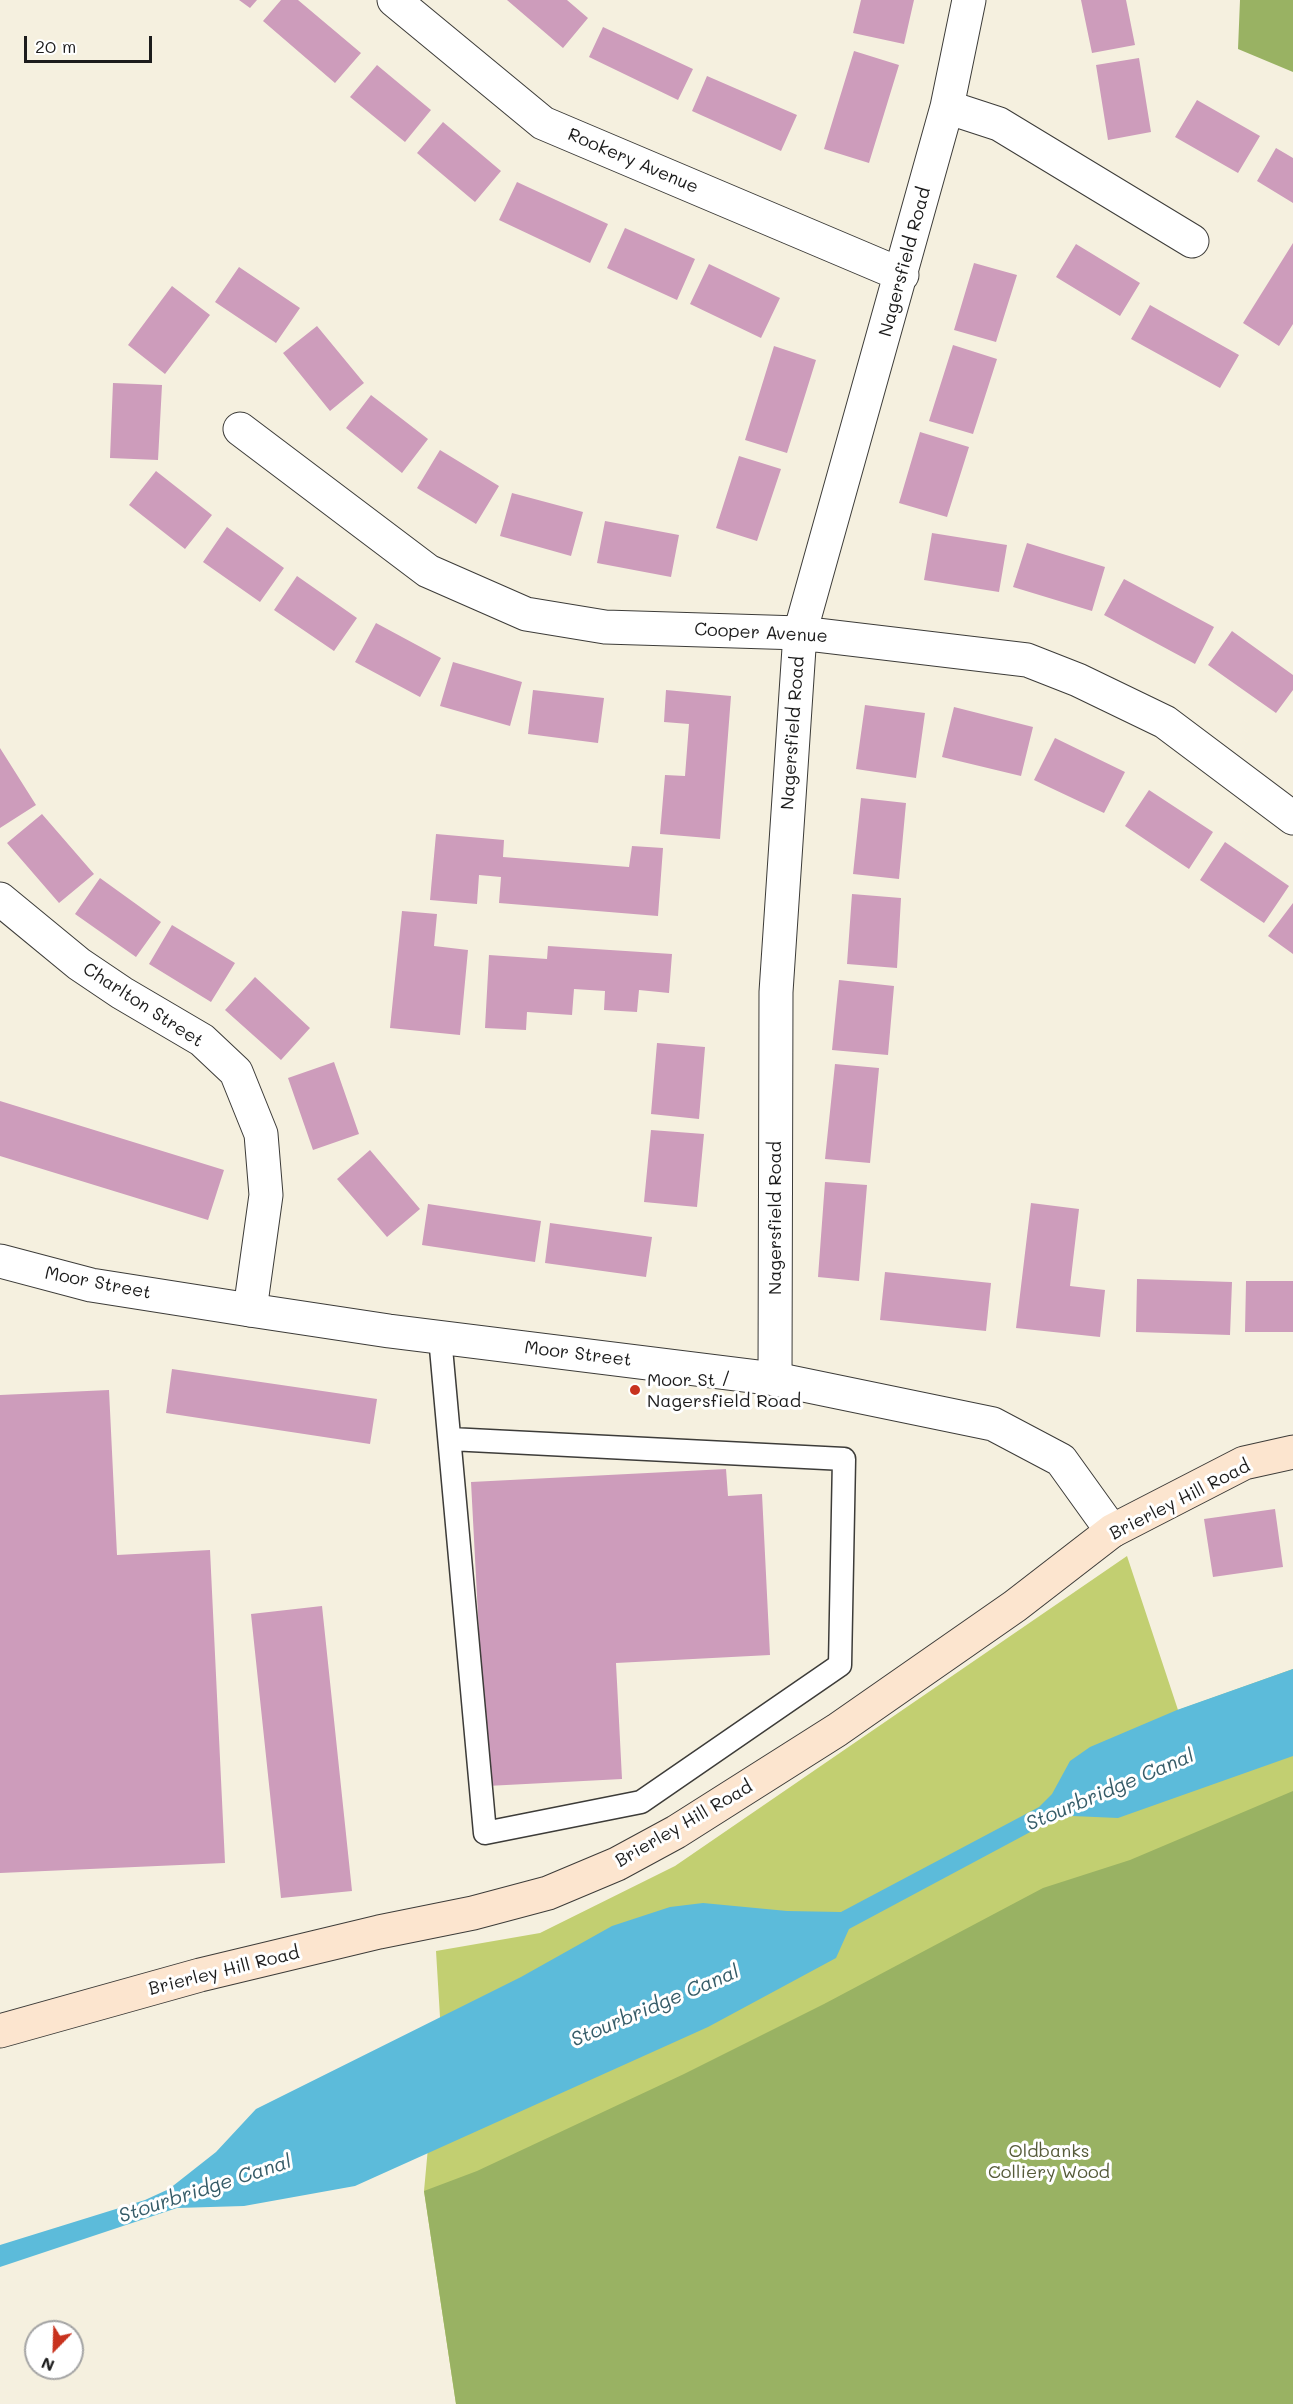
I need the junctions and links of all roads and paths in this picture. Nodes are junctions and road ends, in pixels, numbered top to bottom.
1 (394, 0) edge
2 (969, 0) edge
3 (947, 107) junction
4 (1192, 241) dead end
5 (902, 274) junction
6 (240, 429) dead end
7 (800, 633) junction
8 (1290, 809) edge
9 (0, 899) edge
10 (0, 1261) edge
11 (250, 1310) junction
12 (440, 1337) junction
13 (774, 1379) junction
14 (450, 1439) junction
15 (1293, 1452) edge
16 (1112, 1532) junction
17 (0, 2031) edge

1 - 5 street, Rookery Avenue
2 - 3 street, Nagersfield Road
3 - 4 street
3 - 5 street, Nagersfield Road
5 - 7 street, Nagersfield Road
6 - 7 street, Cooper Avenue
7 - 8 street, Cooper Avenue
7 - 13 street, Nagersfield Road
9 - 11 street, Charlton Street
10 - 11 street, Moor Street
11 - 12 street, Moor Street
12 - 13 street, Moor Street
12 - 14 lane
13 - 16 street, Moor Street
14 - 14 lane
15 - 16 main road, Brierley Hill Road
16 - 17 main road, Brierley Hill Road

